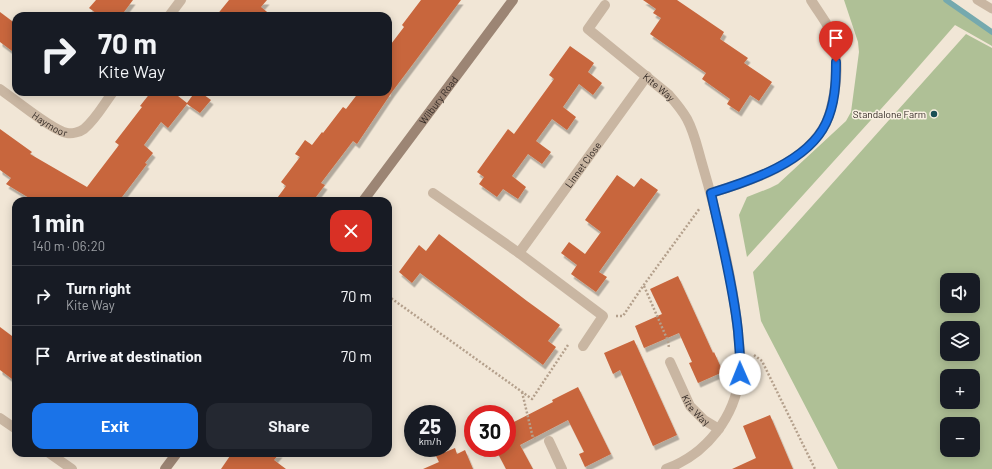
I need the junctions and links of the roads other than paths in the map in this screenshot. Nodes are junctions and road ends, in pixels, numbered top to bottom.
1 (181, 0) edge
2 (513, 0) edge
3 (811, 0) edge
4 (977, 0) edge
5 (604, 5) dead end
6 (992, 10) edge
7 (172, 12) edge
8 (647, 76) junction
9 (0, 89) edge
10 (110, 96) edge
11 (433, 193) dead end
12 (711, 193) junction
13 (366, 197) edge
14 (520, 253) junction
15 (583, 346) road end
16 (670, 362) road end
17 (0, 418) edge
18 (12, 426) edge
19 (719, 429) junction
20 (549, 441) road end
21 (55, 457) edge
22 (174, 457) edge
23 (686, 465) edge
24 (72, 469) edge
25 (165, 469) edge
26 (562, 469) edge
27 (666, 469) edge

1 - 7 street
2 - 13 street, Wilbury Road
3 - 12 street
4 - 6 lane
5 - 8 street, Kite Way
8 - 12 street, Kite Way
8 - 14 street, Linnet Close
9 - 10 street, Haymoor
11 - 14 street
12 - 19 street, Kite Way
14 - 15 street
16 - 19 street, Kite Way
17 - 18 street
19 - 23 street, Kite Way
20 - 26 street
21 - 24 street
22 - 25 street
23 - 27 street, Kite Way

